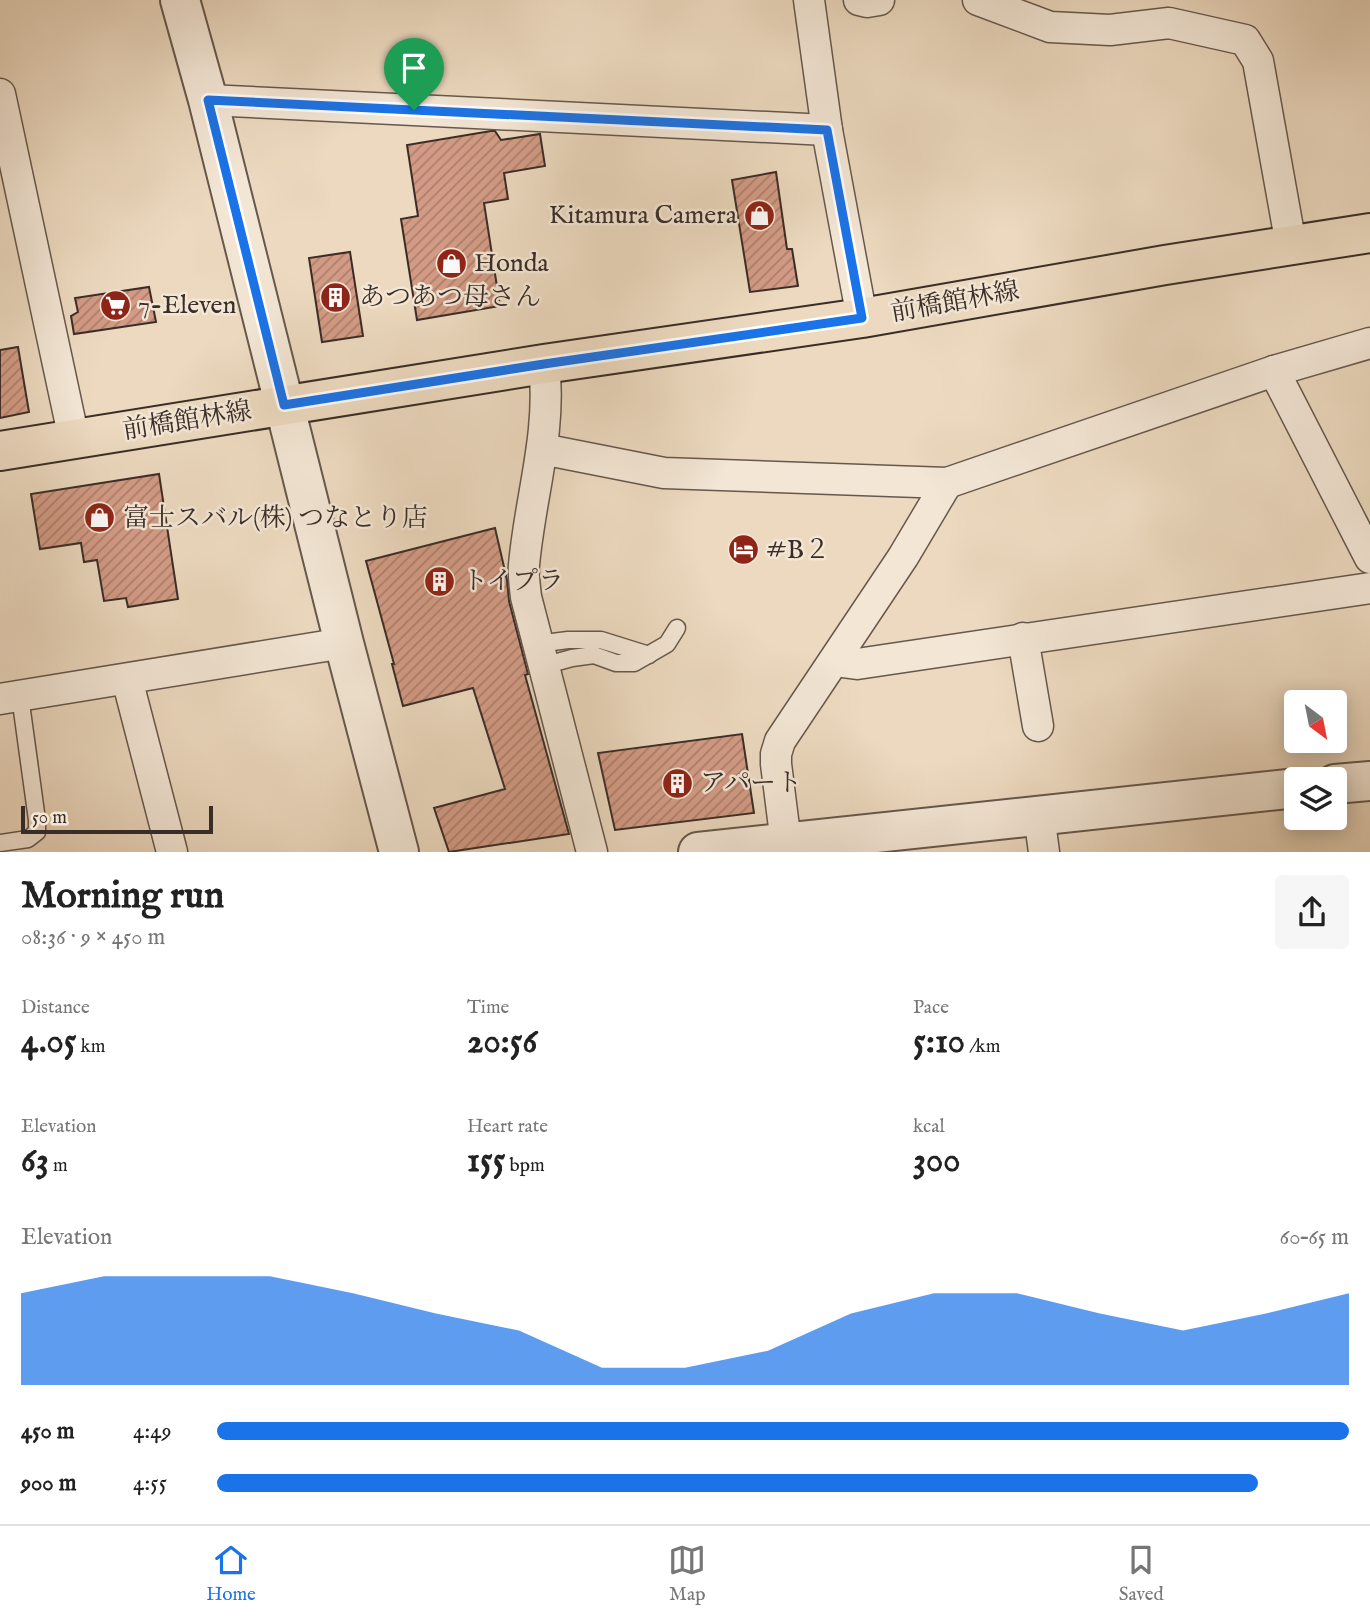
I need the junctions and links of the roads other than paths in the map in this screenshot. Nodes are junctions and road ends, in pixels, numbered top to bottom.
1 (180, 0) edge
2 (809, 0) edge
3 (859, 0) edge
4 (879, 0) edge
5 (978, 0) edge
6 (0, 94) edge
7 (208, 100) junction
8 (827, 130) junction
9 (1370, 233) edge
10 (1291, 245) junction
11 (862, 318) junction
12 (1370, 343) edge
13 (544, 364) junction
14 (1274, 371) junction
15 (284, 405) junction
16 (74, 439) junction
17 (542, 449) junction
18 (0, 451) edge
19 (947, 483) junction
20 (1370, 558) edge
21 (1370, 589) edge
22 (677, 628) dead end
23 (1023, 638) junction
24 (344, 643) junction
25 (540, 655) junction
26 (649, 655) junction
27 (835, 661) junction
28 (127, 679) junction
29 (10, 697) edge
30 (1038, 726) dead end
31 (1370, 781) edge
32 (1347, 784) edge
33 (1284, 790) edge
34 (1041, 834) edge
35 (0, 843) edge
36 (786, 843) junction
37 (172, 852) edge
38 (399, 852) edge
39 (592, 852) edge
40 (698, 852) edge

1 - 7 street
2 - 8 street
3 - 4 street
5 - 10 street
6 - 16 street
7 - 8 street
7 - 15 street
8 - 11 street
9 - 10 main road, 前橋館林線
10 - 11 main road, 前橋館林線
11 - 13 main road, 前橋館林線
12 - 14 street
13 - 15 main road, 前橋館林線
13 - 17 street
14 - 19 street
14 - 20 street
15 - 16 main road, 前橋館林線
15 - 24 street
16 - 18 main road, 前橋館林線
17 - 19 street
17 - 25 street
19 - 27 street
21 - 23 street
22 - 26 lane
23 - 27 street
23 - 30 street
24 - 28 street
24 - 38 street
25 - 26 lane
25 - 26 lane
25 - 39 street
27 - 36 street
28 - 29 street
28 - 37 street
29 - 35 lane
31 - 32 street
33 - 34 street
34 - 36 street
36 - 40 street

